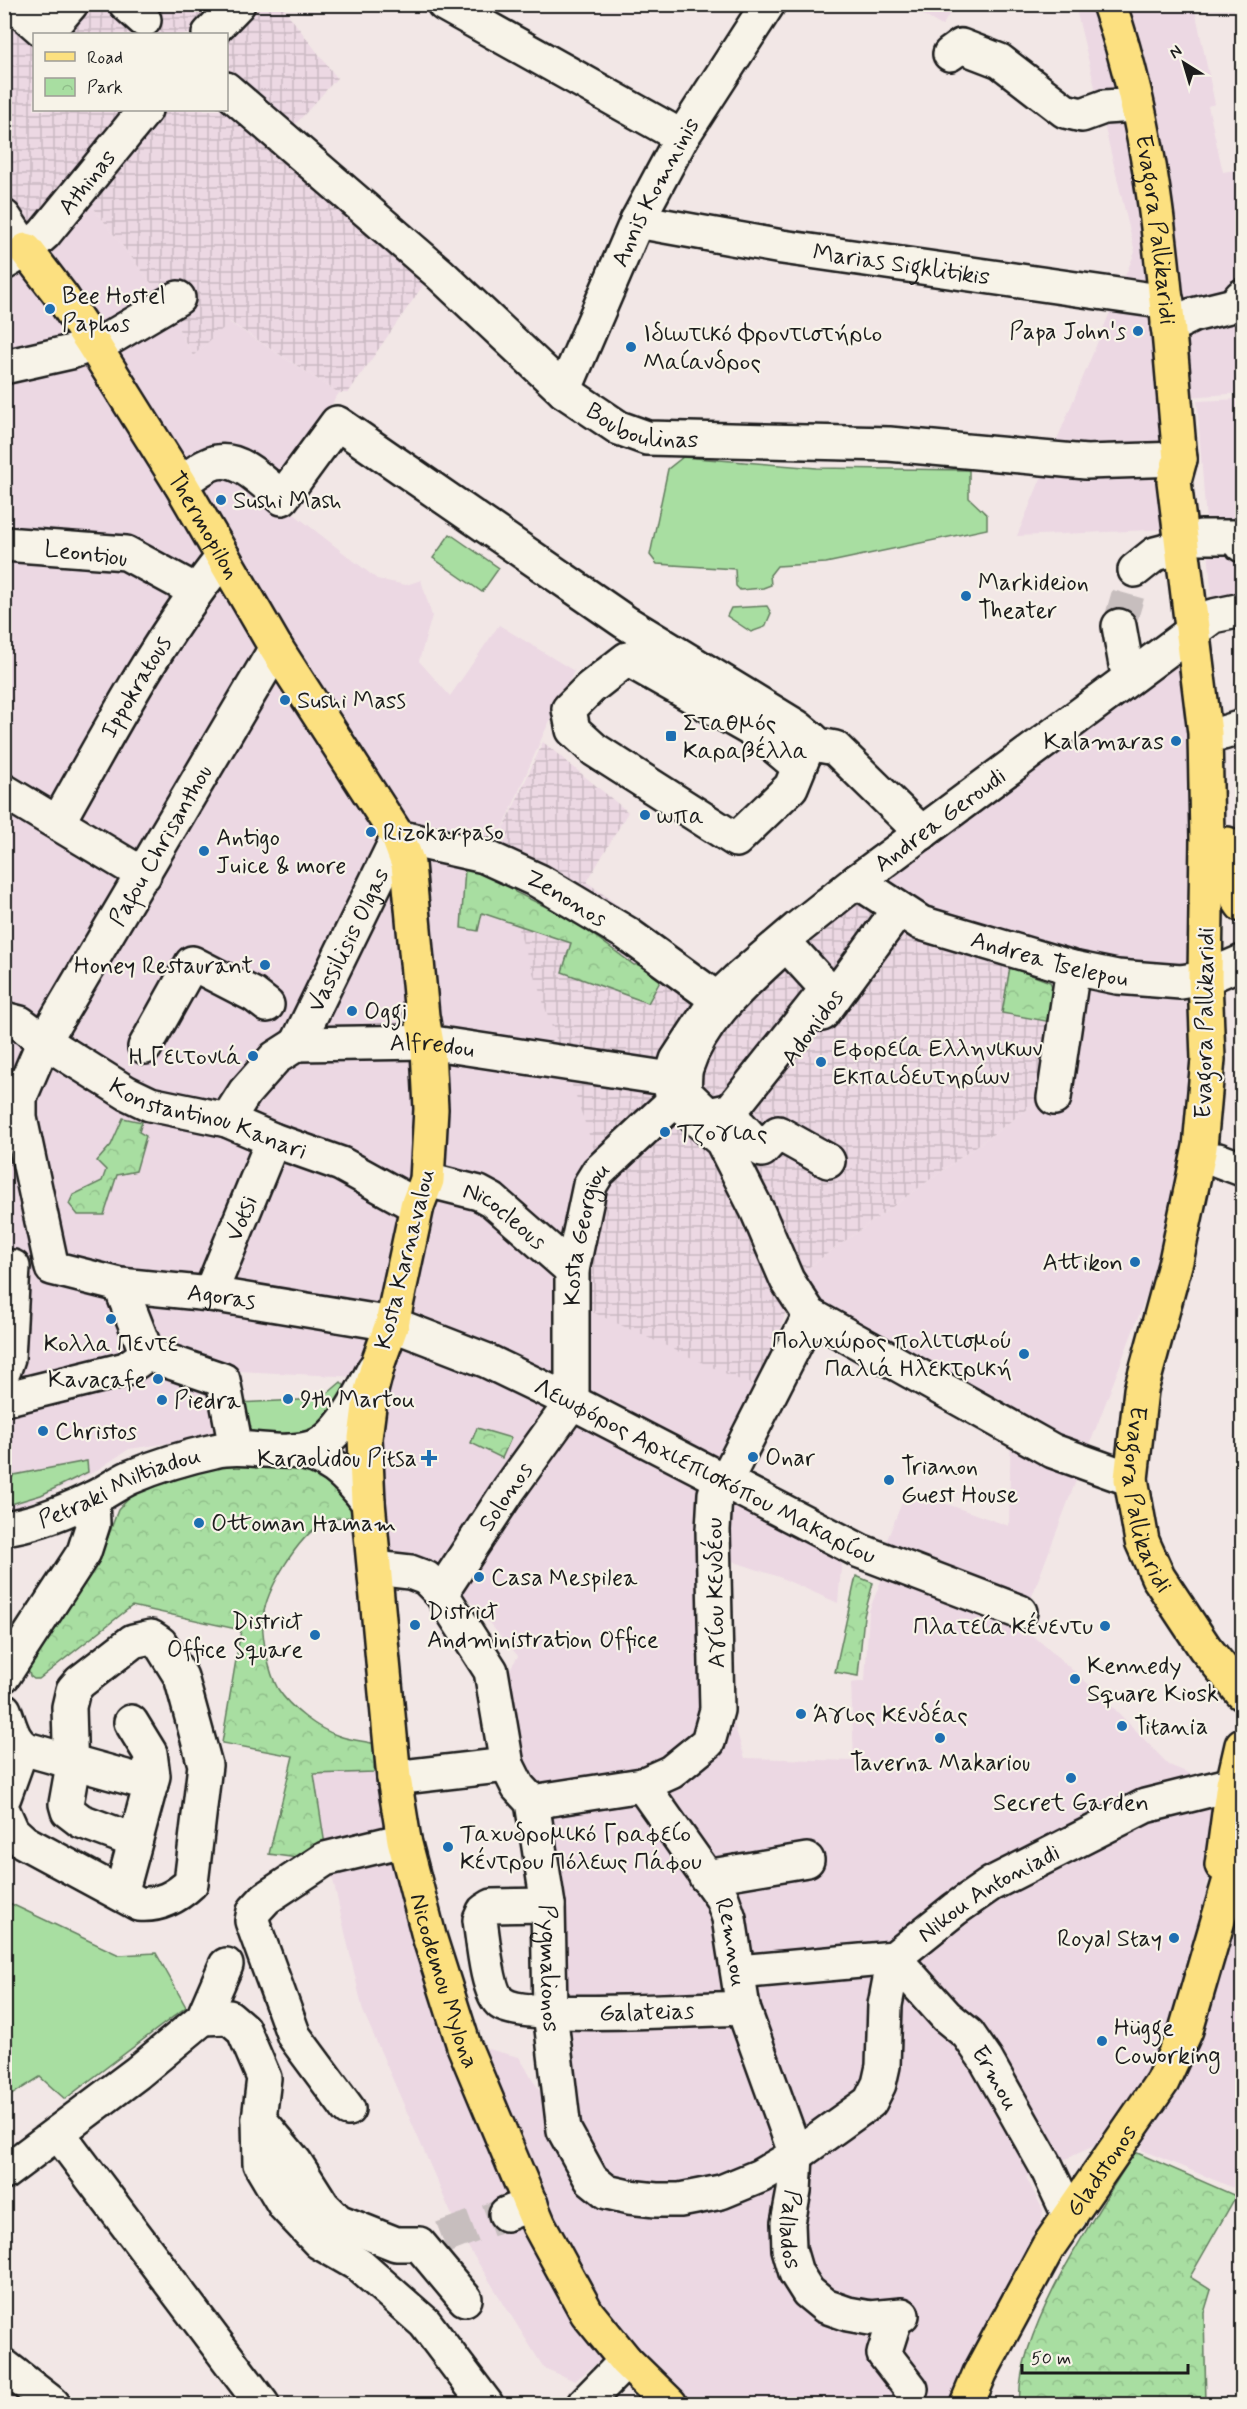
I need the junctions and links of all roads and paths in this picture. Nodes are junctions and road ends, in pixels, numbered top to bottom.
1 (13, 4) edge
2 (71, 4) edge
3 (238, 4) edge
4 (444, 4) edge
5 (768, 4) edge
6 (1109, 4) edge
7 (210, 33) edge
8 (950, 54) dead end
9 (228, 91) edge
10 (1136, 105) junction
11 (144, 111) edge
12 (682, 137) junction
13 (4, 217) edge
14 (637, 221) junction
15 (15, 257) edge
16 (178, 298) dead end
17 (1240, 304) edge
18 (1167, 315) junction
19 (94, 346) junction
20 (4, 367) edge
21 (564, 391) junction
22 (1180, 459) junction
23 (180, 483) junction
24 (1191, 542) junction
25 (4, 544) edge
26 (1242, 545) edge
27 (223, 557) junction
28 (1135, 570) tunnel mouth
29 (196, 591) junction
30 (1221, 625) edge
31 (1119, 626) tunnel mouth
32 (276, 648) junction
33 (1130, 677) junction
34 (1233, 730) edge
35 (809, 750) junction
36 (4, 791) edge
37 (58, 822) junction
38 (398, 837) junction
39 (907, 843) junction
40 (1227, 844) junction
41 (144, 875) junction
42 (857, 881) junction
43 (1242, 905) edge
44 (899, 909) junction
45 (1228, 959) edge
46 (1073, 968) junction
47 (717, 999) junction
48 (267, 1005) dead end
49 (4, 1019) edge
50 (44, 1041) junction
51 (427, 1042) junction
52 (297, 1044) junction
53 (122, 1089) junction
54 (673, 1089) junction
55 (1054, 1098) dead end
56 (227, 1120) junction
57 (731, 1126) junction
58 (15, 1136) edge
59 (273, 1140) junction
60 (1231, 1155) edge
61 (828, 1161) dead end
62 (422, 1193) junction
63 (4, 1267) edge
64 (52, 1268) joint
65 (572, 1270) junction
66 (120, 1285) junction
67 (210, 1294) junction
68 (810, 1315) junction
69 (392, 1324) junction
70 (147, 1354) junction
71 (379, 1360) junction
72 (4, 1370) edge
73 (4, 1399) edge
74 (572, 1402) junction
75 (236, 1449) junction
76 (289, 1451) junction
77 (1131, 1479) junction
78 (725, 1482) junction
79 (92, 1499) junction
80 (368, 1502) junction
81 (4, 1528) edge
82 (375, 1568) junction
83 (441, 1593) junction
84 (1020, 1612) dead end
85 (1242, 1660) edge
86 (4, 1675) edge
87 (1242, 1693) edge
88 (4, 1710) edge
89 (131, 1722) dead end
90 (1242, 1745) edge
91 (22, 1747) junction
92 (71, 1762) junction
93 (507, 1765) junction
94 (394, 1778) junction
95 (151, 1784) junction
96 (1233, 1784) junction
97 (642, 1785) junction
98 (4, 1797) edge
99 (532, 1802) junction
100 (4, 1814) edge
101 (1242, 1838) edge
102 (404, 1840) junction
103 (135, 1841) junction
104 (807, 1860) dead end
105 (706, 1877) junction
106 (121, 1894) junction
107 (548, 1905) junction
108 (1216, 1927) junction
109 (894, 1958) junction
110 (226, 1965) dead end
111 (738, 1972) junction
112 (743, 2008) junction
113 (550, 2012) junction
114 (203, 2018) junction
115 (348, 2109) dead end
116 (259, 2119) junction
117 (58, 2133) junction
118 (796, 2155) junction
119 (4, 2173) edge
120 (1070, 2217) junction
121 (465, 2299) dead end
122 (626, 2361) junction
123 (4, 2366) edge
124 (911, 2389) dead end
125 (53, 2404) edge
126 (262, 2404) edge
127 (486, 2404) edge
128 (584, 2404) edge
129 (670, 2404) edge
130 (967, 2404) edge

1 - 2 street
3 - 7 street
4 - 12 street
5 - 12 street, Annis Komninis
6 - 10 main road, Evagora Pallikaridi
8 - 10 street
9 - 21 street, Bouboulinas
10 - 18 main road, Evagora Pallikaridi
11 - 15 street, Athinas
12 - 14 street, Annis Komninis
13 - 15 street, Thermopilon
14 - 18 street, Marias Sigklitikis
14 - 21 street, Annis Komninis
15 - 19 main road, Thermopilon
16 - 19 street
17 - 18 street
18 - 22 main road, Evagora Pallikaridi
19 - 20 street
19 - 23 main road, Thermopilon
21 - 22 street, Bouboulinas
22 - 24 main road, Evagora Pallikaridi
23 - 27 main road, Thermopilon
23 - 35 street
24 - 26 street
24 - 28 street
24 - 30 main road, Evagora Pallikaridi
25 - 29 street, Leontiou
27 - 29 street, Ippokratous
27 - 32 main road, Thermopilon
29 - 37 street, Ippokratous
30 - 33 street, Andrea Geroudi
30 - 34 main road, Evagora Pallikaridi
30 - 45 main road, Evagora Pallikaridi
31 - 33 street
32 - 38 main road, Thermopilon
32 - 41 street, Pafou Chrisanthou
33 - 39 street, Andrea Geroudi
34 - 40 main road, Evagora Pallikaridi
35 - 35 street
35 - 39 street
36 - 37 street
37 - 41 street
38 - 47 street, Zenonos
38 - 51 main road, Kosta Karnavalou
38 - 52 street, Vassilisis Olgas
39 - 42 street, Andrea Geroudi
39 - 44 street
40 - 43 main road
40 - 45 main road, Evagora Pallikaridi
41 - 50 street, Pafou Chrisanthou
42 - 44 street, Andrea Tselepou
42 - 47 street, Andrea Geroudi
44 - 46 street, Andrea Tselepou
44 - 57 street, Adonidos
45 - 46 street, Andrea Tselepou
45 - 60 main road, Evagora Pallikaridi
45 - 77 main road, Evagora Pallikaridi
46 - 55 street
47 - 54 street, Andrea Geroudi
48 - 53 street
49 - 50 street, Konstantinou Kanari
50 - 53 street, Konstantinou Kanari
50 - 58 street, Pafou Chrisanthou
51 - 52 street, Alfredou
51 - 54 street, Alfredou
51 - 62 main road, Kosta Karnavalou
52 - 56 street
53 - 56 street, Konstantinou Kanari
54 - 57 street
54 - 65 street, Kosta Georgiou
56 - 59 street, Konstantinou Kanari
57 - 57 street
57 - 61 street
57 - 68 street
58 - 64 street, Pafou Chrisanthou
59 - 62 street, Konstantinou Kanari
59 - 67 street, Votsi
60 - 85 main road, Evagora Pallikaridi
62 - 65 street, Nicocleous
62 - 69 main road, Kosta Karnavalou
63 - 72 street
64 - 66 street, Agoras
65 - 74 street, Kosta Georgiou
66 - 67 street, Agoras
66 - 70 street
67 - 69 street, Agoras
68 - 77 street
68 - 78 street, Αγίου Κενδέου
69 - 71 main road, Kosta Karnavalou
69 - 74 street, Λεωφόρος Αρχιεπισκόπου Μακαρίου
70 - 73 street
70 - 75 street, Petraki Miltiadou
71 - 76 street, Petraki Miltiadou
71 - 80 main road, Kosta Karnavalou
74 - 78 street, Λεωφόρος Αρχιεπισκόπου Μακαρίου
74 - 83 street, Solonos
75 - 76 street, Petraki Miltiadou
75 - 79 street, Petraki Miltiadou
76 - 80 street
77 - 87 main road, Evagora Pallikaridi
78 - 84 street, Λεωφόρος Αρχιεπισκόπου Μακαρίου
78 - 97 street, Αγίου Κενδέου
79 - 81 street, Petraki Miltiadou
79 - 86 street
80 - 82 main road, Nicodemou Mylona
82 - 83 street, Pygmalionos
82 - 94 main road, Nicodemou Mylona
83 - 93 street, Pygmalionos
88 - 91 street
89 - 95 street
90 - 96 main road, Gladstonos
91 - 92 street
91 - 98 street
92 - 95 street
92 - 103 street
92 - 106 street
93 - 94 street
93 - 99 street, Pygmalionos
94 - 102 main road, Nicodemou Mylona
95 - 103 street
96 - 108 main road, Gladstonos
96 - 109 street, Nikou Antoniadi
97 - 99 street
97 - 105 street, Remnou
99 - 107 street, Pygmalionos
100 - 106 street
101 - 108 main road, Gladstonos
102 - 115 street
102 - 122 main road, Nicodemou Mylona
103 - 106 street
104 - 105 street
105 - 111 street, Remnou
107 - 113 street, Pygmalionos
107 - 113 street, Galateias
108 - 120 main road, Gladstonos
109 - 111 street, Nikou Antoniadi
109 - 118 street, Pallados
109 - 120 street, Ermou
110 - 114 street
111 - 112 street, Remnou
112 - 113 street, Galateias
112 - 118 street, Remnou
113 - 118 street, Pygmalionos
114 - 116 street
114 - 117 street
116 - 121 street
116 - 127 street
117 - 119 street
117 - 126 street
118 - 124 street, Pallados
120 - 130 main road, Gladstonos
122 - 128 street
122 - 129 main road, Nicodemou Mylona
123 - 125 street

